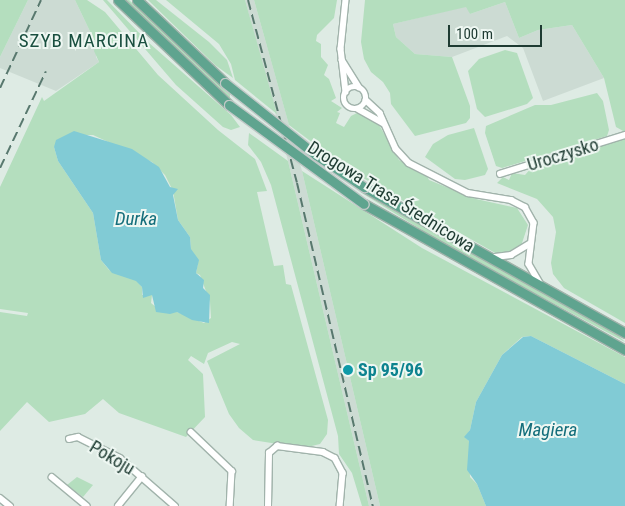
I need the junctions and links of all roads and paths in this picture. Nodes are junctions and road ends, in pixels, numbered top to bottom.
1 (118, 0) edge
2 (138, 0) edge
3 (346, 0) edge
4 (342, 60) junction
5 (359, 87) junction
6 (346, 92) junction
7 (366, 100) junction
8 (358, 109) junction
9 (385, 124) junction
10 (625, 135) edge
11 (500, 174) dead end
12 (529, 244) junction
13 (484, 256) junction
14 (545, 289) junction
15 (625, 333) edge
16 (625, 350) edge
17 (191, 432) dead end
18 (69, 440) dead end
19 (142, 476) junction
20 (52, 477) dead end
21 (0, 498) edge
22 (10, 506) edge
23 (87, 506) edge
24 (118, 506) edge
25 (175, 506) edge
26 (230, 506) edge
27 (268, 506) edge
28 (340, 506) edge

1 - 16 main road, Drogowa Trasa Średnicowa, bridge
2 - 13 main road, Drogowa Trasa Średnicowa, bridge
3 - 4 street
4 - 5 street
4 - 6 street
5 - 6 street
5 - 7 street
6 - 8 street
7 - 8 street
7 - 9 street
8 - 9 street
9 - 12 street
10 - 11 street, Uroczysko
12 - 13 street
12 - 14 street
13 - 14 main road, Drogowa Trasa Średnicowa
14 - 15 main road, Drogowa Trasa Średnicowa
17 - 26 street
18 - 19 street, Pokoju
19 - 24 street
19 - 25 street, Pokoju
20 - 23 street
21 - 22 street
27 - 28 street

